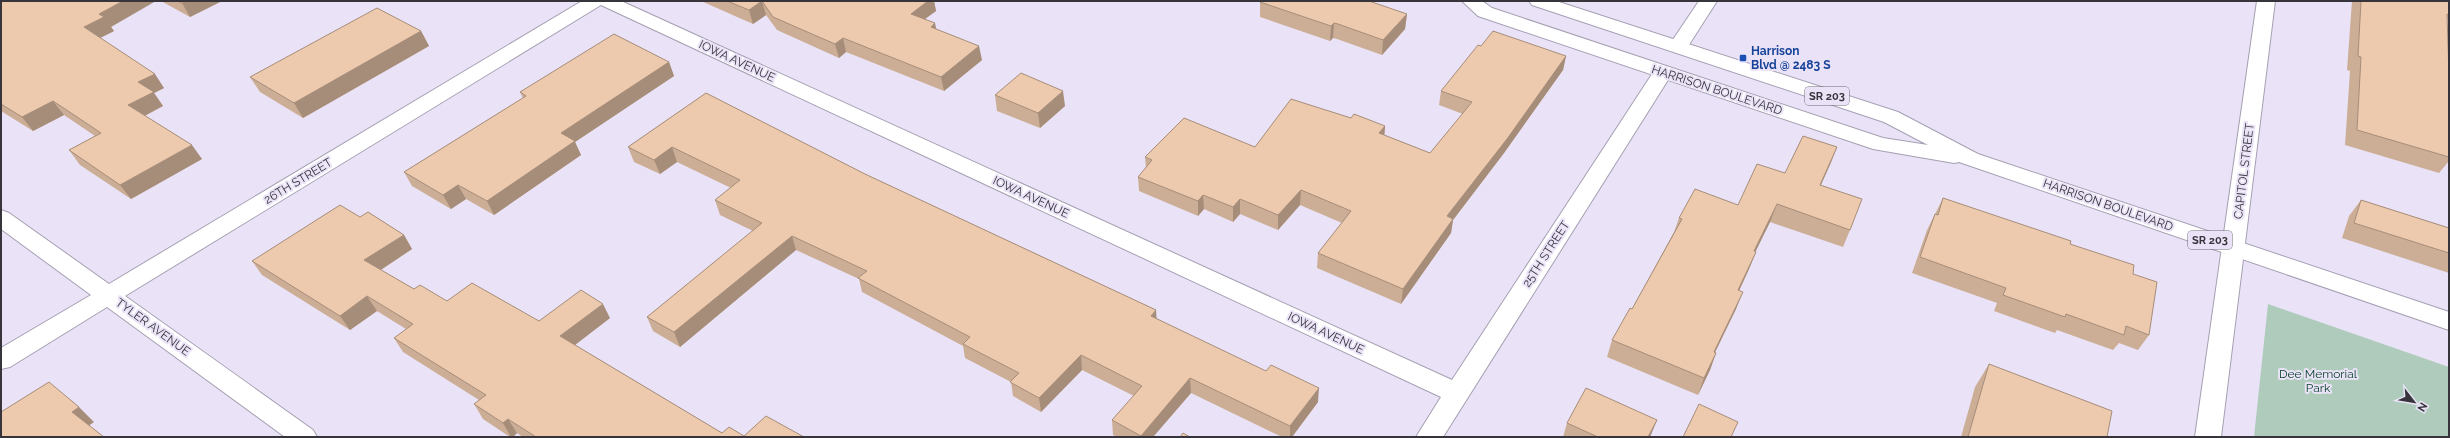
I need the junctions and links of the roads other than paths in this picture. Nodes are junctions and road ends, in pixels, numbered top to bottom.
1 (595, 1) edge
2 (606, 1) edge
3 (1471, 1) edge
4 (1499, 1) edge
5 (1538, 1) edge
6 (1708, 1) edge
7 (2266, 1) edge
8 (1678, 47) junction
9 (1663, 72) junction
10 (1971, 159) junction
11 (1, 218) edge
12 (2234, 248) junction
13 (108, 295) junction
14 (2449, 320) edge
15 (1, 360) edge
16 (1457, 393) junction
17 (304, 437) edge
18 (1429, 437) edge
19 (2208, 437) edge

1 - 13 street, 26TH STREET
2 - 16 street, IOWA AVENUE
3 - 9 street, HARRISON BOULEVARD / SR 203
4 - 8 street
5 - 8 street, HARRISON BOULEVARD / SR 203
6 - 8 street
7 - 12 street, CAPITOL STREET
8 - 10 street, HARRISON BOULEVARD / SR 203
9 - 10 street, HARRISON BOULEVARD / SR 203
9 - 16 street, 25TH STREET
10 - 12 street, HARRISON BOULEVARD / SR 203
11 - 13 street, TYLER AVENUE
12 - 14 street, HARRISON BOULEVARD / SR 203
12 - 19 street, CAPITOL STREET
13 - 15 street, 26TH STREET
13 - 17 street, TYLER AVENUE
16 - 18 street, 25TH STREET

